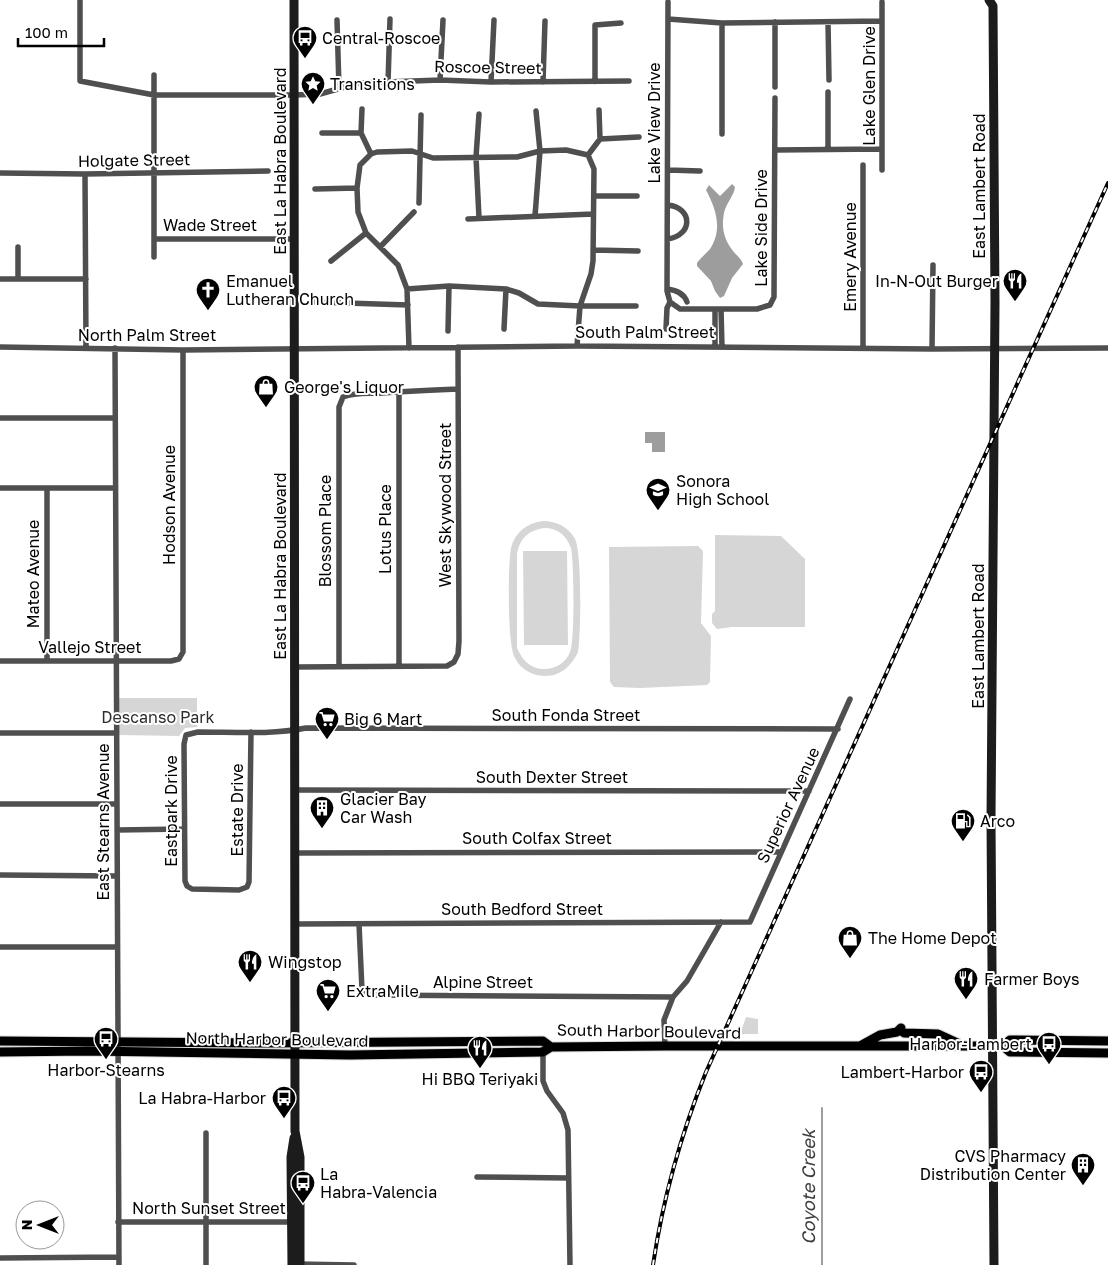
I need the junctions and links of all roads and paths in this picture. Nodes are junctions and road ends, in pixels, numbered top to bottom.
1 (80, 0) edge
2 (294, 0) edge
3 (668, 2) dead end
4 (882, 2) dead end
5 (993, 2) edge
6 (390, 19) dead end
7 (337, 20) dead end
8 (443, 20) dead end
9 (494, 20) dead end
10 (668, 20) junction
11 (545, 21) dead end
12 (882, 21) junction
13 (775, 22) junction
14 (828, 22) junction
15 (621, 23) dead end
16 (722, 23) junction
17 (154, 75) dead end
18 (440, 80) junction
19 (829, 80) dead end
20 (629, 81) dead end
21 (491, 82) junction
22 (543, 82) junction
23 (595, 82) junction
24 (388, 83) junction
25 (339, 88) junction
26 (775, 88) dead end
27 (828, 92) dead end
28 (154, 94) junction
29 (295, 94) junction
30 (775, 98) dead end
31 (362, 109) dead end
32 (599, 110) dead end
33 (536, 111) dead end
34 (479, 114) dead end
35 (421, 115) dead end
36 (322, 133) dead end
37 (361, 133) junction
38 (722, 134) dead end
39 (639, 137) dead end
40 (600, 139) junction
41 (828, 149) junction
42 (882, 149) junction
43 (775, 150) junction
44 (540, 151) junction
45 (371, 154) junction
46 (420, 154) junction
47 (588, 156) junction
48 (476, 157) junction
49 (863, 165) dead end
50 (668, 170) junction
51 (882, 170) dead end
52 (268, 171) dead end
53 (700, 172) dead end
54 (0, 173) edge
55 (85, 174) junction
56 (154, 174) junction
57 (357, 188) junction
58 (315, 189) dead end
59 (594, 196) junction
60 (637, 196) dead end
61 (419, 203) dead end
62 (668, 205) junction
63 (414, 212) dead end
64 (593, 214) junction
65 (535, 216) junction
66 (479, 218) junction
67 (468, 219) dead end
68 (366, 233) junction
69 (154, 239) junction
70 (295, 239) junction
71 (668, 241) junction
72 (18, 247) dead end
73 (380, 247) junction
74 (593, 250) junction
75 (638, 251) dead end
76 (154, 257) dead end
77 (331, 262) dead end
78 (933, 265) dead end
79 (18, 279) junction
80 (86, 279) junction
81 (0, 280) edge
82 (449, 286) junction
83 (407, 289) junction
84 (506, 289) junction
85 (667, 289) junction
86 (315, 302) dead end
87 (670, 302) junction
88 (687, 302) dead end
89 (408, 305) junction
90 (580, 306) junction
91 (636, 306) dead end
92 (718, 309) junction
93 (504, 329) dead end
94 (666, 329) dead end
95 (448, 330) dead end
96 (577, 346) junction
97 (0, 347) edge
98 (458, 347) junction
99 (719, 347) junction
100 (86, 348) junction
101 (115, 348) junction
102 (409, 348) junction
103 (863, 348) junction
104 (1108, 348) edge
105 (295, 349) junction
106 (932, 349) junction
107 (995, 349) junction
108 (182, 350) junction
109 (458, 389) junction
110 (399, 391) junction
111 (0, 418) edge
112 (115, 418) junction
113 (0, 488) edge
114 (47, 488) junction
115 (115, 488) junction
116 (179, 659) joint
117 (47, 660) junction
118 (0, 661) edge
119 (115, 661) junction
120 (295, 666) junction
121 (339, 666) junction
122 (399, 666) junction
123 (850, 699) dead end
124 (838, 728) junction
125 (295, 730) junction
126 (251, 732) junction
127 (0, 733) edge
128 (116, 733) junction
129 (186, 735) joint
130 (295, 790) junction
131 (809, 791) junction
132 (0, 804) edge
133 (117, 804) junction
134 (184, 829) junction
135 (117, 830) junction
136 (780, 852) junction
137 (295, 853) junction
138 (0, 876) edge
139 (117, 876) junction
140 (187, 886) joint
141 (721, 922) junction
142 (750, 922) joint
143 (295, 924) junction
144 (359, 924) junction
145 (0, 947) edge
146 (117, 947) junction
147 (673, 996) junction
148 (1108, 1041) edge
149 (0, 1042) edge
150 (118, 1042) junction
151 (295, 1042) junction
152 (665, 1046) junction
153 (860, 1046) junction
154 (964, 1046) junction
155 (998, 1047) junction
156 (547, 1050) junction
157 (0, 1052) edge
158 (118, 1052) junction
159 (1108, 1053) edge
160 (295, 1055) junction
161 (206, 1132) dead end
162 (477, 1177) dead end
163 (568, 1178) junction
164 (118, 1222) junction
165 (206, 1222) junction
166 (296, 1222) junction
167 (119, 1257) junction
168 (0, 1258) edge
169 (296, 1264) edge
170 (119, 1265) edge
171 (206, 1265) edge
172 (354, 1265) edge
173 (570, 1265) edge
174 (994, 1265) edge

1 - 28 street, Roscoe Street
2 - 29 main road, East La Habra Boulevard
3 - 10 street, Lake View Drive
4 - 12 street, Lake Glen Drive
5 - 107 main road, East Lambert Road
6 - 24 street
7 - 25 street
8 - 18 street
9 - 21 street
10 - 16 street
10 - 50 street, Lake View Drive
11 - 22 street
12 - 14 street
12 - 42 street, Lake Glen Drive
13 - 14 street
13 - 16 street
13 - 26 street
14 - 19 street
15 - 23 street
16 - 38 street
17 - 28 street
18 - 21 street, Roscoe Street
18 - 24 street, Roscoe Street
20 - 23 street, Roscoe Street
21 - 22 street, Roscoe Street
22 - 23 street, Roscoe Street
24 - 25 street, Roscoe Street
25 - 29 street, Roscoe Street
27 - 41 street
28 - 29 street, Roscoe Street
28 - 56 street
29 - 70 main road, East La Habra Boulevard
30 - 43 street, Lake Side Drive
31 - 37 street
32 - 40 street
33 - 44 street
34 - 48 street
35 - 46 street
36 - 37 street
37 - 45 street
39 - 40 street
40 - 47 street
41 - 42 street
41 - 43 street
42 - 51 street, Lake Glen Drive
43 - 92 street, Lake Side Drive
44 - 47 street
44 - 48 street
44 - 65 street
45 - 46 street
45 - 57 street
46 - 48 street
46 - 61 street
47 - 59 street
48 - 66 street
49 - 103 street, Emery Avenue
50 - 53 street
50 - 62 street, Lake View Drive
52 - 56 street, Holgate Street
54 - 55 street, Holgate Street
55 - 56 street, Holgate Street
55 - 80 street
56 - 69 street
57 - 58 street
57 - 68 street
59 - 60 street
59 - 64 street
62 - 71 street, Lake View Drive
62 - 71 street
63 - 73 street
64 - 65 street
64 - 74 street
65 - 66 street
66 - 67 street
68 - 73 street
68 - 77 street
69 - 70 street, Wade Street
69 - 76 street
70 - 105 main road, East La Habra Boulevard
71 - 85 street, Lake View Drive
72 - 79 street
73 - 83 street
74 - 75 street
74 - 90 street
78 - 106 street
79 - 80 street
79 - 81 street
80 - 100 street
82 - 83 street
82 - 84 street
82 - 95 street
83 - 89 street
84 - 90 street
84 - 93 street
85 - 87 street, Lake View Drive
85 - 88 street
86 - 89 street
87 - 92 street
87 - 94 street
89 - 102 street
90 - 91 street
90 - 96 street
92 - 99 street
96 - 98 street, South Palm Street
96 - 99 street, South Palm Street
97 - 100 street, North Palm Street
98 - 102 street, South Palm Street
98 - 109 street, West Skywood Street
99 - 103 street, South Palm Street
100 - 101 street, North Palm Street
101 - 108 street, North Palm Street
101 - 112 street, East Stearns Avenue
102 - 105 street, South Palm Street
103 - 106 street, South Palm Street
104 - 107 street
105 - 108 street, North Palm Street
105 - 120 main road, East La Habra Boulevard
106 - 107 street, South Palm Street
107 - 155 main road, East Lambert Road
108 - 116 street, Hodson Avenue
109 - 110 street
109 - 122 street, West Skywood Street
110 - 121 street, Blossom Place
110 - 122 street, Lotus Place
111 - 112 street
112 - 115 street, East Stearns Avenue
113 - 114 street
114 - 115 street
114 - 117 street, Mateo Avenue
115 - 119 street, East Stearns Avenue
116 - 119 street, Vallejo Street
117 - 118 street, Vallejo Street
117 - 119 street, Vallejo Street
119 - 128 street, East Stearns Avenue
120 - 121 street
120 - 125 main road, East La Habra Boulevard
121 - 122 street
123 - 124 street, Superior Avenue
124 - 125 street, South Fonda Street
124 - 131 street, Superior Avenue
125 - 126 street, South Fonda Street
125 - 130 main road, East La Habra Boulevard
126 - 129 street, South Fonda Street
126 - 140 street, Estate Drive
127 - 128 street
128 - 133 street, East Stearns Avenue
129 - 134 street, Eastpark Drive
130 - 131 street, South Dexter Street
130 - 137 main road, East La Habra Boulevard
131 - 136 street, Superior Avenue
132 - 133 street
133 - 135 street, East Stearns Avenue
134 - 135 street
134 - 140 street, Eastpark Drive
135 - 139 street, East Stearns Avenue
136 - 137 street, South Colfax Street
136 - 142 street, Superior Avenue
137 - 143 main road, East La Habra Boulevard
138 - 139 street
139 - 146 street, East Stearns Avenue
141 - 142 street, South Bedford Street
141 - 144 street, South Bedford Street
141 - 147 street
143 - 144 street, South Bedford Street
143 - 151 main road, East La Habra Boulevard
144 - 147 street, Alpine Street
145 - 146 street
146 - 150 street, East Stearns Avenue
147 - 152 street
148 - 155 main road, South Harbor Boulevard
149 - 150 main road, North Harbor Boulevard
150 - 151 main road, North Harbor Boulevard
150 - 158 street, East Stearns Avenue
151 - 156 main road, South Harbor Boulevard
151 - 160 main road, East La Habra Boulevard
152 - 153 main road, South Harbor Boulevard
152 - 156 main road, South Harbor Boulevard
153 - 154 main road, South Harbor Boulevard
153 - 154 main road
154 - 155 main road, South Harbor Boulevard
155 - 159 main road, South Harbor Boulevard
155 - 174 main road, East Lambert Road
156 - 160 main road, North Harbor Boulevard
156 - 163 street
157 - 158 main road, North Harbor Boulevard
158 - 160 main road, North Harbor Boulevard
158 - 164 street, East Stearns Avenue
160 - 166 main road, East La Habra Boulevard
161 - 165 street
162 - 163 street
163 - 173 street
164 - 165 street, North Sunset Street
164 - 167 street, East Stearns Avenue
165 - 166 street, North Sunset Street
165 - 171 street
166 - 169 main road, East La Habra Boulevard
167 - 168 street
167 - 170 street, East Stearns Avenue
169 - 172 street

